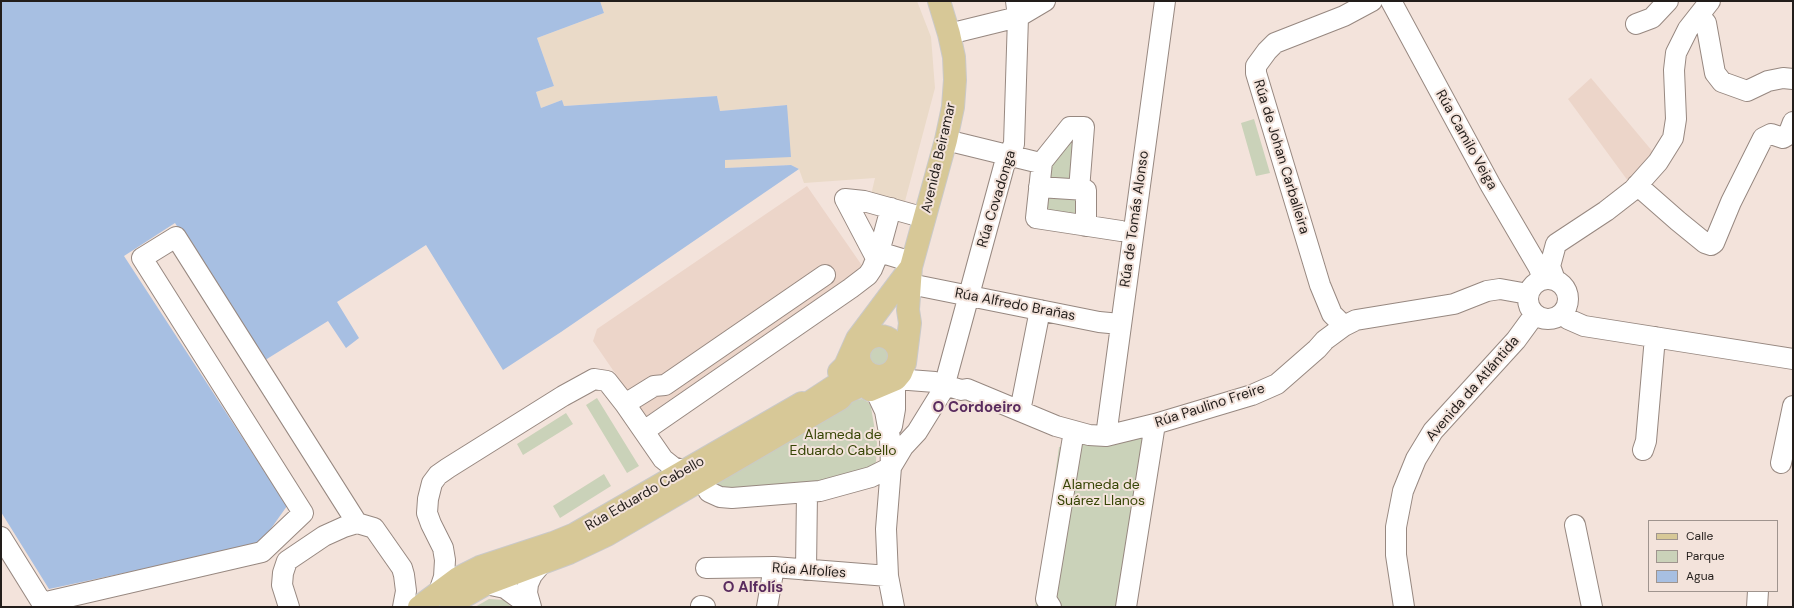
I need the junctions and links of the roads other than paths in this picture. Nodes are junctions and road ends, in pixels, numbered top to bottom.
1 (939, 1) edge
2 (1045, 1) edge
3 (1165, 1) edge
4 (1372, 1) edge
5 (1391, 1) edge
6 (1668, 1) edge
7 (1705, 8) edge
8 (1017, 9) edge
9 (1636, 24) dead end
10 (950, 34) junction
11 (1793, 79) edge
12 (1793, 122) edge
13 (946, 140) junction
14 (1009, 156) junction
15 (1042, 162) junction
16 (1637, 185) junction
17 (1039, 187) junction
18 (1079, 190) junction
19 (891, 208) junction
20 (925, 218) junction
21 (1086, 226) junction
22 (1121, 232) dead end
23 (878, 255) junction
24 (824, 275) dead end
25 (907, 276) junction
26 (1549, 279) junction
27 (1528, 294) junction
28 (969, 295) junction
29 (1040, 310) junction
30 (1562, 313) junction
31 (1535, 314) junction
32 (1120, 324) junction
33 (1344, 326) junction
34 (1655, 337) junction
35 (869, 339) junction
36 (1793, 359) edge
37 (884, 369) junction
38 (947, 380) junction
39 (802, 403) junction
40 (625, 404) junction
41 (1793, 406) edge
42 (1020, 411) junction
43 (1155, 424) junction
44 (644, 431) junction
45 (1074, 431) junction
46 (1106, 436) junction
47 (1643, 450) dead end
48 (1782, 463) dead end
49 (891, 467) junction
50 (693, 476) junction
51 (807, 492) junction
52 (357, 524) junction
53 (1575, 525) dead end
54 (1, 537) edge
55 (542, 563) junction
56 (774, 567) junction
57 (706, 568) dead end
58 (806, 570) junction
59 (888, 576) junction
60 (486, 584) junction
61 (1758, 592) edge
62 (445, 599) edge
63 (43, 605) edge
64 (289, 607) edge
65 (403, 607) edge
66 (419, 607) edge
67 (767, 607) edge
68 (894, 607) edge
69 (1051, 607) edge
70 (1126, 607) edge
71 (1404, 607) edge
72 (1592, 607) edge
73 (1757, 607) edge

1 - 10 main road, Avenida Beiramar
2 - 8 street
3 - 32 street, Rúa de Tomás Alonso
4 - 33 street, Rúa de Johan Carballeira
5 - 26 street, Rúa Camilo Veiga
6 - 9 street
7 - 11 street
7 - 16 street
8 - 10 street
8 - 14 street, Rúa Covadonga
10 - 13 main road, Avenida Beiramar
12 - 16 street
13 - 14 street
13 - 20 main road, Avenida Beiramar
14 - 15 street
14 - 28 street, Rúa Covadonga
15 - 17 street
15 - 18 street
16 - 26 street
17 - 18 street
17 - 21 street
18 - 21 street
19 - 20 street
19 - 23 street
19 - 23 street
20 - 25 main road, Avenida Beiramar
21 - 22 street
23 - 25 street, Rúa Alfredo Brañas
23 - 44 street
24 - 40 street
25 - 28 street, Rúa Alfredo Brañas
25 - 35 main road, Avenida Beiramar
25 - 37 main road, Avenida Beiramar
25 - 39 main road
26 - 27 street
26 - 30 street
27 - 31 street
27 - 33 street, Rúa Paulino Freire
28 - 29 street, Rúa Alfredo Brañas
28 - 38 street, Rúa Covadonga
29 - 32 street, Rúa Alfredo Brañas
29 - 42 street
30 - 31 street
30 - 34 street
31 - 71 street, Avenida da Atlántida
32 - 46 street, Rúa de Tomás Alonso
33 - 43 street, Rúa Paulino Freire
34 - 36 street
34 - 47 street
35 - 37 main road, Avenida Beiramar
35 - 37 main road
37 - 38 street, Rúa Paulino Freire
37 - 39 main road, Rúa Eduardo Cabello
37 - 49 street
37 - 50 main road, Rúa Eduardo Cabello
38 - 42 street, Rúa Paulino Freire
38 - 49 street, Rúa Covadonga
39 - 50 main road, Rúa Eduardo Cabello
40 - 44 street
40 - 62 street
41 - 48 street
42 - 45 street, Rúa Paulino Freire
43 - 46 street, Rúa Paulino Freire
43 - 70 street
44 - 50 street
45 - 46 street, Rúa Paulino Freire
45 - 69 street
49 - 51 street
49 - 59 street
50 - 51 street
50 - 55 main road, Rúa Eduardo Cabello
50 - 62 main road, Rúa Eduardo Cabello
51 - 58 street
52 - 63 street
52 - 64 street
52 - 65 street
53 - 72 street
54 - 63 street
55 - 60 main road, Rúa Eduardo Cabello
55 - 60 street
56 - 57 street, Rúa Alfolíes
56 - 58 street, Rúa Alfolíes
56 - 67 street
58 - 59 street, Rúa Alfolíes
59 - 68 street
60 - 62 main road, Rúa Eduardo Cabello
61 - 73 street
62 - 66 main road, Rúa Eduardo Cabello

